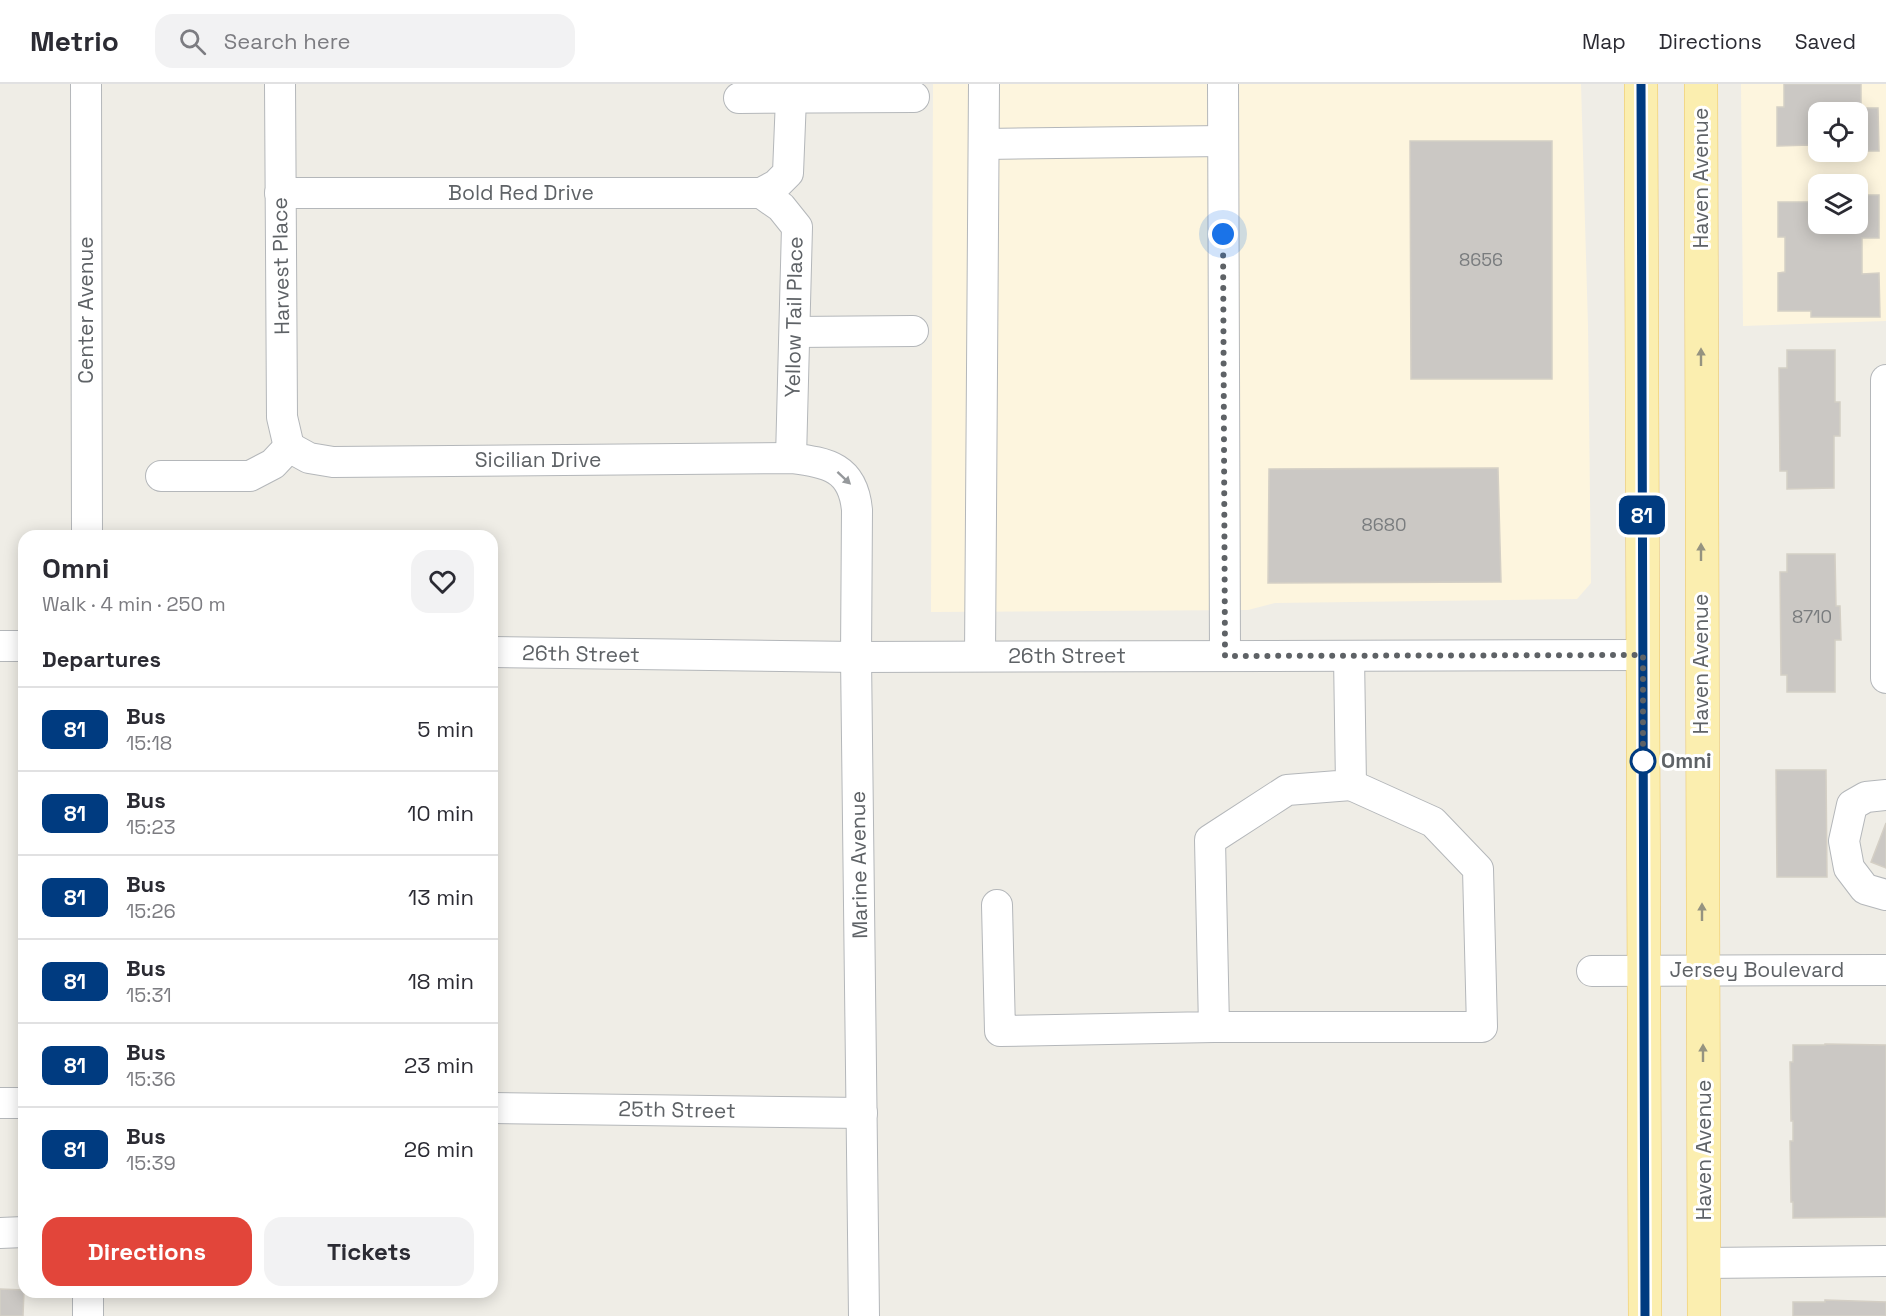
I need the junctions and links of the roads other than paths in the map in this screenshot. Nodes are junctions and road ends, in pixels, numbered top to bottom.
1 (86, 84) edge
2 (280, 84) edge
3 (984, 84) edge
4 (1223, 84) edge
5 (1641, 84) edge
6 (1701, 84) edge
7 (914, 97) dead end
8 (739, 98) dead end
9 (791, 98) junction
10 (1223, 141) junction
11 (985, 144) junction
12 (280, 193) junction
13 (761, 193) junction
14 (913, 331) dead end
15 (795, 332) junction
16 (1886, 380) edge
17 (289, 447) junction
18 (791, 458) junction
19 (161, 476) dead end
20 (87, 530) edge
21 (0, 646) edge
22 (18, 646) edge
23 (498, 652) edge
24 (1643, 655) junction
25 (980, 656) junction
26 (1225, 656) junction
27 (1349, 656) junction
28 (856, 657) junction
29 (1886, 678) edge
30 (1351, 785) junction
31 (1886, 795) edge
32 (1886, 895) edge
33 (997, 905) dead end
34 (1886, 970) edge
35 (1592, 971) dead end
36 (1644, 971) junction
37 (1702, 971) junction
38 (1215, 1027) junction
39 (0, 1103) edge
40 (18, 1103) edge
41 (498, 1108) edge
42 (862, 1113) junction
43 (18, 1232) edge
44 (0, 1233) edge
45 (1886, 1262) edge
46 (1704, 1263) junction
47 (88, 1298) edge
48 (88, 1316) edge
49 (864, 1316) edge
50 (1645, 1316) edge
51 (1704, 1316) edge

1 - 20 street, Center Avenue
2 - 12 street, Harvest Place
3 - 11 street
4 - 10 street
5 - 24 main road
37 -> 6 main road, Haven Avenue
7 - 9 street
8 - 9 street
9 - 13 street
10 - 11 street
10 - 26 street
11 - 25 street
12 - 13 street, Bold Red Drive
12 - 17 street, Harvest Place
13 - 15 street, Yellow Tail Place
14 - 15 street
15 - 18 street, Yellow Tail Place
16 - 29 street
17 - 18 street, Sicilian Drive
17 - 19 street
18 -> 28 street, Marine Avenue
21 - 22 street
23 - 28 street, 26th Street
24 - 27 street, 26th Street
24 - 36 main road
25 - 26 street, 26th Street
25 - 28 street, 26th Street
26 - 27 street, 26th Street
27 - 30 street
28 - 42 street, Marine Avenue
30 - 38 street
30 - 38 street
31 - 32 street
33 - 38 street
34 - 37 street, Jersey Boulevard
35 - 36 street, Jersey Boulevard
36 - 37 street, Jersey Boulevard
36 - 50 main road
46 -> 37 main road, Haven Avenue
39 - 40 street
41 - 42 street, 25th Street
42 - 49 street, Marine Avenue
43 - 44 street
45 - 46 street
46 - 51 main road, Haven Avenue
47 - 48 street

